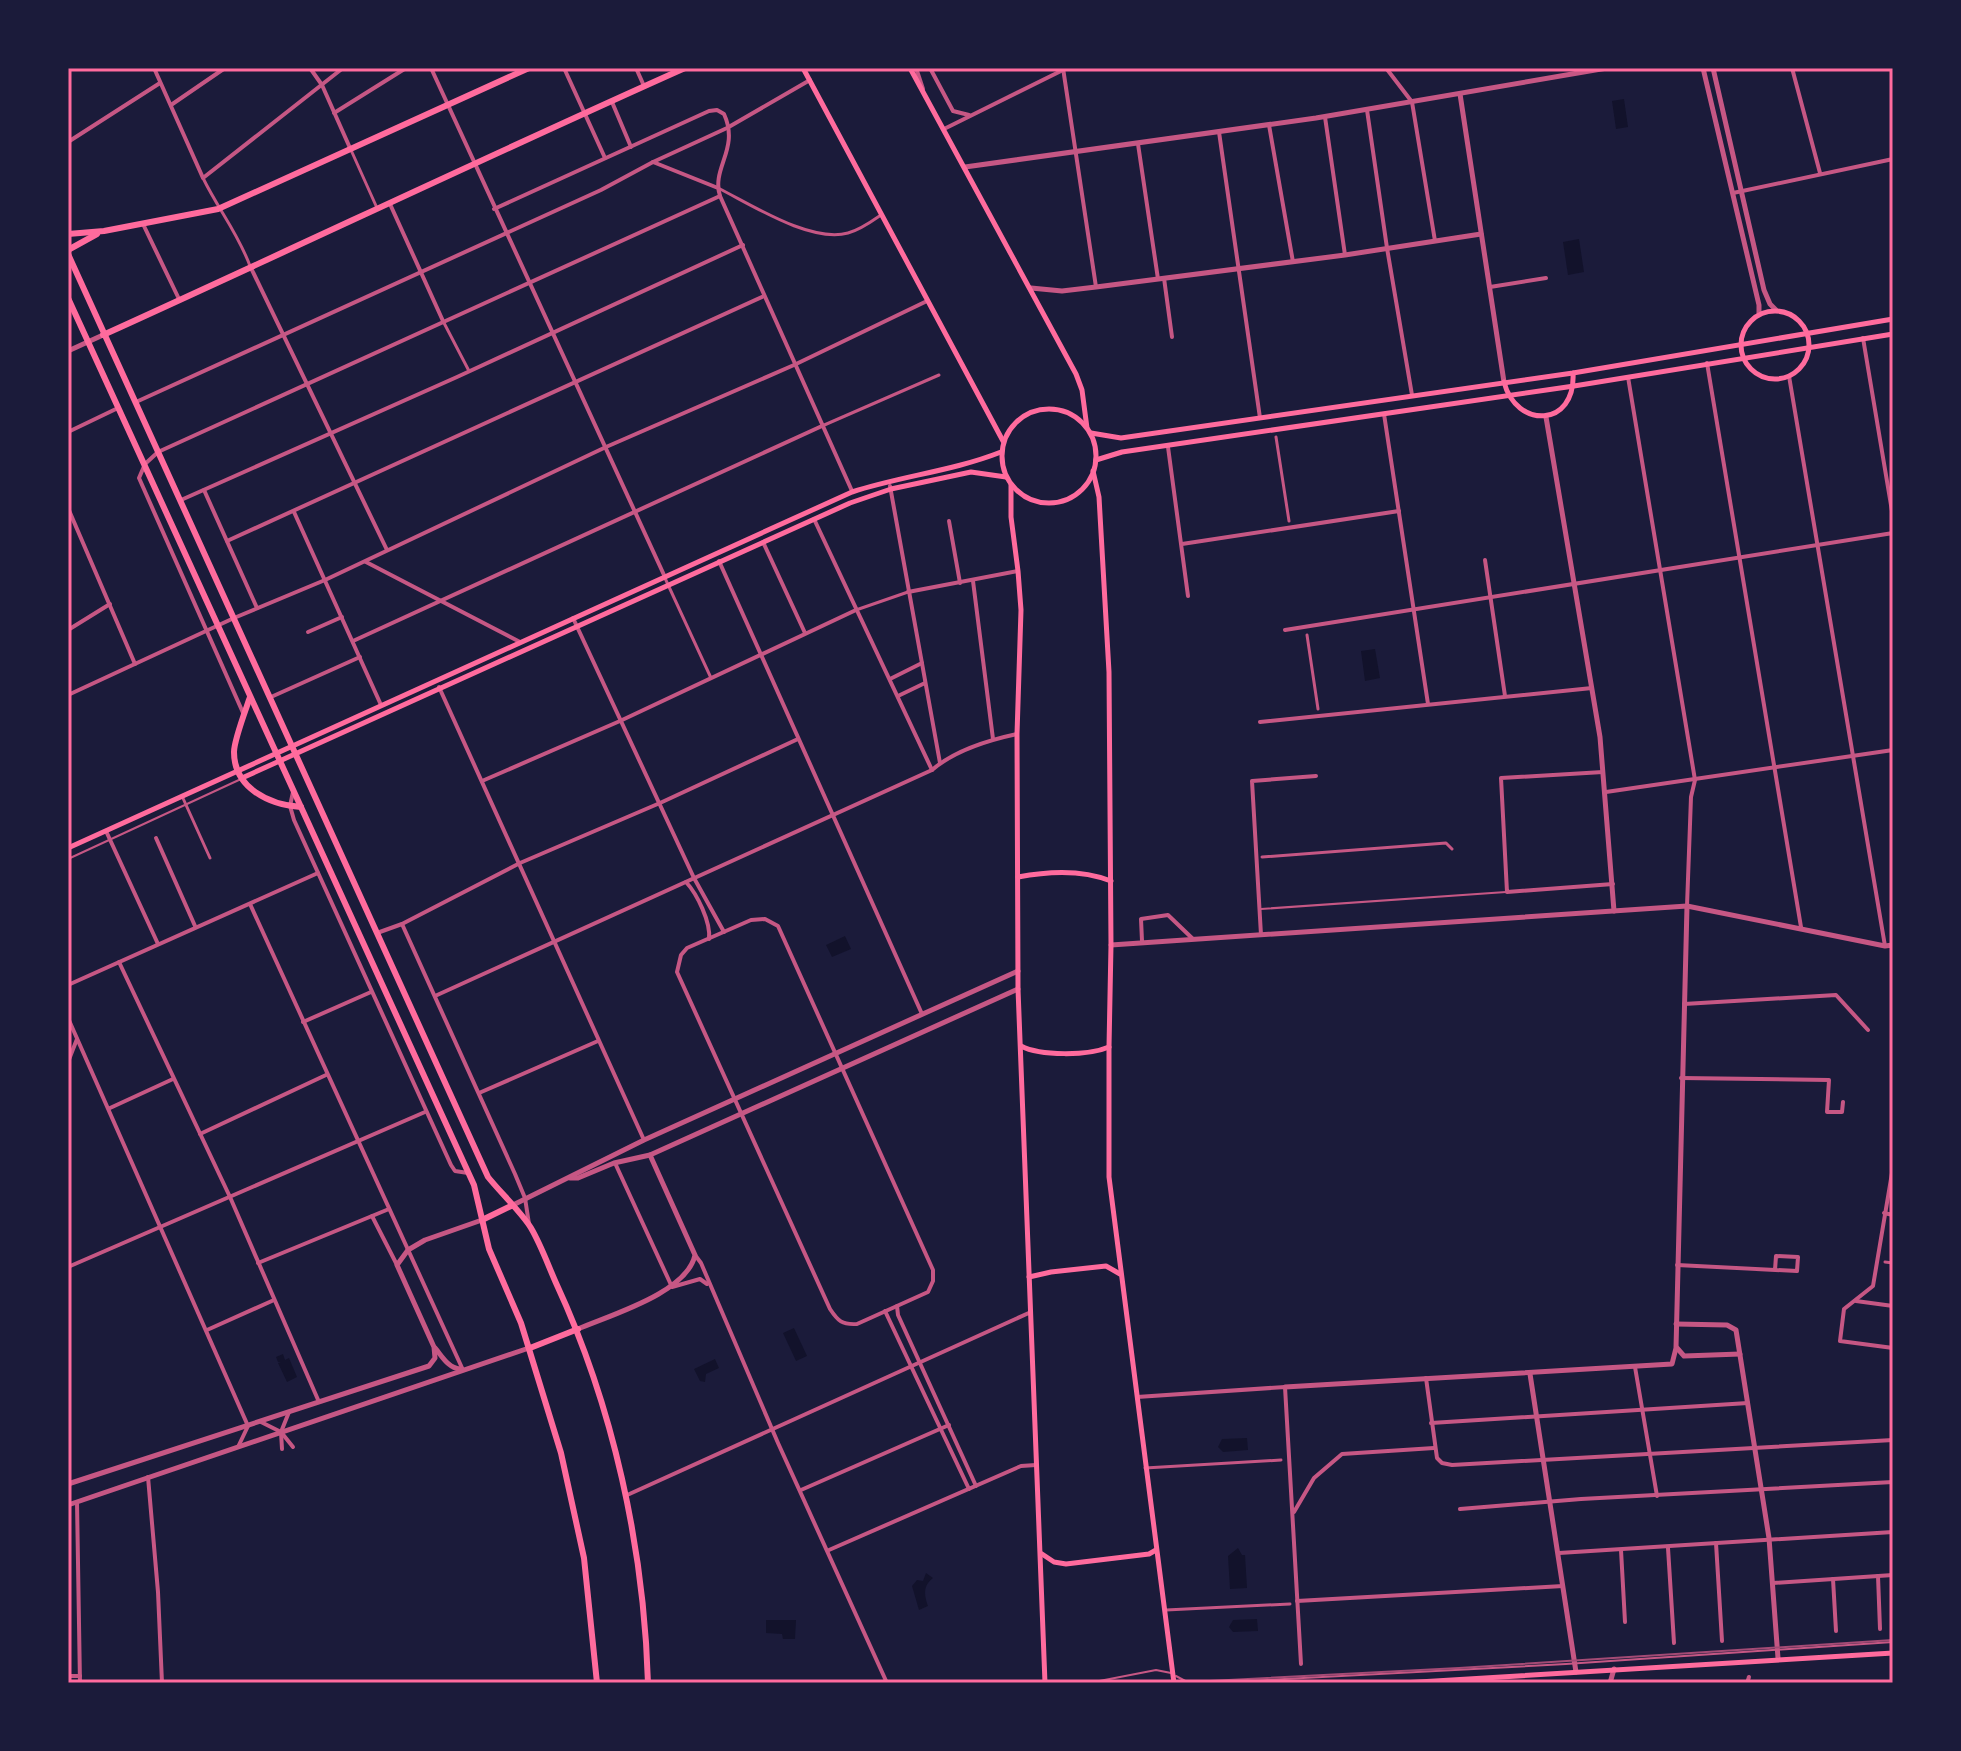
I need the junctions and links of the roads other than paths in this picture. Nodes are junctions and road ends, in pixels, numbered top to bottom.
1 (154, 68) edge
2 (225, 68) edge
3 (310, 68) edge
4 (343, 68) edge
5 (406, 68) edge
6 (431, 68) edge
7 (529, 68) edge
8 (564, 68) edge
9 (636, 68) edge
10 (685, 68) edge
11 (803, 68) edge
12 (913, 68) edge
13 (930, 68) edge
14 (1386, 68) edge
15 (1607, 68) edge
16 (1703, 68) edge
17 (1713, 68) edge
18 (1792, 68) edge
19 (1065, 69) edge
20 (810, 80) junction
21 (161, 83) junction
22 (322, 85) junction
23 (644, 86) junction
24 (1460, 94) junction
25 (612, 102) junction
26 (1412, 102) junction
27 (171, 105) junction
28 (448, 105) junction
29 (1367, 110) junction
30 (583, 112) junction
31 (334, 113) junction
32 (971, 115) junction
33 (1325, 117) junction
34 (1269, 125) junction
35 (727, 128) junction
36 (944, 129) junction
37 (1219, 132) junction
38 (68, 142) edge
39 (1138, 144) junction
40 (631, 147) junction
41 (351, 150) junction
42 (1078, 153) junction
43 (605, 158) junction
44 (1893, 159) edge
45 (653, 162) junction
46 (475, 164) junction
47 (965, 167) junction
48 (1820, 173) junction
49 (203, 178) junction
50 (718, 188) junction
51 (1742, 192) junction
52 (1733, 193) junction
53 (720, 196) junction
54 (390, 204) junction
55 (218, 209) junction
56 (494, 209) junction
57 (378, 210) junction
58 (881, 215) junction
59 (143, 224) junction
60 (104, 231) junction
61 (506, 233) junction
62 (68, 234) edge
63 (1481, 234) junction
64 (1435, 241) junction
65 (743, 245) junction
66 (1387, 248) junction
67 (68, 252) edge
68 (1345, 255) junction
69 (1293, 262) junction
70 (251, 268) junction
71 (1238, 270) junction
72 (422, 272) junction
73 (1546, 278) dead end
74 (1161, 279) junction
75 (528, 283) junction
76 (1096, 287) junction
77 (1490, 287) junction
78 (1031, 288) junction
79 (764, 296) junction
80 (68, 298) edge
81 (179, 299) junction
82 (927, 301) junction
83 (1776, 310) junction
84 (1759, 314) junction
85 (1893, 319) edge
86 (443, 321) junction
87 (1807, 332) junction
88 (552, 333) junction
89 (1893, 334) edge
90 (103, 335) junction
91 (282, 335) junction
92 (1172, 337) dead end
93 (1863, 338) junction
94 (87, 342) junction
95 (1740, 345) junction
96 (1809, 347) junction
97 (68, 351) edge
98 (1743, 357) junction
99 (1707, 363) junction
100 (794, 365) junction
101 (469, 371) junction
102 (1573, 373) junction
103 (939, 375) dead end
104 (1789, 376) junction
105 (1628, 377) junction
106 (576, 380) junction
107 (1504, 382) junction
108 (307, 384) junction
109 (1574, 386) junction
110 (1412, 395) junction
111 (1508, 396) junction
112 (134, 403) junction
113 (118, 408) junction
114 (1384, 413) junction
115 (1546, 417) junction
116 (1260, 418) junction
117 (822, 426) junction
118 (1089, 431) junction
119 (68, 432) edge
120 (331, 433) junction
121 (1276, 437) dead end
122 (1003, 441) junction
123 (606, 447) junction
124 (1168, 447) junction
125 (158, 452) junction
126 (1001, 452) junction
127 (1096, 460) junction
128 (145, 464) junction
129 (1093, 471) junction
130 (1006, 477) junction
131 (888, 481) junction
132 (356, 482) junction
133 (1011, 484) junction
134 (891, 489) junction
135 (204, 490) junction
136 (852, 492) junction
137 (179, 500) junction
138 (68, 508) edge
139 (635, 510) junction
140 (1399, 511) junction
141 (294, 512) junction
142 (1893, 517) edge
143 (814, 518) junction
144 (949, 521) dead end
145 (1289, 521) dead end
146 (1893, 533) edge
147 (227, 541) junction
148 (763, 542) junction
149 (1182, 544) junction
150 (1818, 545) junction
151 (387, 550) junction
152 (1739, 558) junction
153 (1485, 560) dead end
154 (365, 561) junction
155 (719, 561) junction
156 (1661, 569) junction
157 (1018, 571) junction
158 (664, 575) junction
159 (325, 580) junction
160 (973, 581) junction
161 (668, 583) junction
162 (960, 583) junction
163 (1574, 585) junction
164 (908, 592) junction
165 (1188, 596) dead end
166 (1490, 597) junction
167 (441, 601) junction
168 (110, 604) junction
169 (257, 608) junction
170 (1415, 609) junction
171 (856, 610) junction
172 (342, 617) junction
173 (234, 618) junction
174 (575, 621) junction
175 (218, 626) junction
176 (68, 630) edge
177 (1285, 630) dead end
178 (206, 632) junction
179 (308, 632) dead end
180 (805, 633) junction
181 (1307, 635) dead end
182 (353, 641) junction
183 (520, 642) junction
184 (761, 653) junction
185 (360, 657) junction
186 (922, 663) junction
187 (136, 664) junction
188 (711, 678) junction
189 (890, 679) junction
190 (925, 683) junction
191 (439, 687) junction
192 (1592, 688) junction
193 (68, 695) edge
194 (898, 696) junction
195 (1505, 696) junction
196 (250, 697) junction
197 (270, 697) junction
198 (1428, 704) junction
199 (381, 705) junction
200 (1318, 709) dead end
201 (245, 717) junction
202 (620, 721) junction
203 (1260, 722) dead end
204 (1017, 734) junction
205 (798, 739) junction
206 (934, 739) junction
207 (993, 739) junction
208 (921, 746) junction
209 (291, 747) junction
210 (1893, 750) edge
211 (276, 754) junction
212 (296, 755) junction
213 (1853, 756) junction
214 (280, 762) junction
215 (940, 763) junction
216 (1775, 769) junction
217 (238, 770) junction
218 (932, 770) junction
219 (1605, 772) junction
220 (1316, 776) dead end
221 (242, 778) junction
222 (1695, 780) junction
223 (482, 781) junction
224 (293, 790) junction
225 (1606, 792) junction
226 (181, 795) junction
227 (660, 803) junction
228 (186, 804) junction
229 (290, 806) junction
230 (301, 807) junction
231 (833, 814) junction
232 (106, 831) junction
233 (156, 838) dead end
234 (110, 840) junction
235 (68, 848) edge
236 (1452, 849) dead end
237 (1262, 857) dead end
238 (210, 858) dead end
239 (68, 859) edge
240 (520, 863) junction
241 (318, 873) junction
242 (694, 878) junction
243 (1017, 878) junction
244 (1111, 881) junction
245 (686, 882) junction
246 (1613, 884) junction
247 (1507, 892) junction
248 (250, 904) junction
249 (1687, 906) junction
250 (1259, 909) junction
251 (1614, 911) junction
252 (402, 924) junction
253 (195, 926) junction
254 (1801, 927) junction
255 (724, 932) junction
256 (377, 933) junction
257 (1261, 935) junction
258 (709, 939) junction
259 (1193, 939) junction
260 (1142, 941) junction
261 (556, 943) junction
262 (158, 944) junction
263 (1111, 945) junction
264 (1893, 945) edge
265 (1885, 946) junction
266 (119, 962) junction
267 (1018, 971) junction
268 (68, 985) edge
269 (1018, 989) junction
270 (371, 991) junction
271 (435, 996) junction
272 (1684, 1004) junction
273 (922, 1014) junction
274 (68, 1018) edge
275 (303, 1022) junction
276 (1868, 1030) dead end
277 (77, 1039) junction
278 (598, 1041) junction
279 (1021, 1046) junction
280 (1109, 1047) junction
281 (836, 1054) junction
282 (68, 1062) edge
283 (843, 1068) junction
284 (326, 1075) junction
285 (1681, 1078) junction
286 (173, 1079) junction
287 (479, 1093) junction
288 (735, 1101) junction
289 (1843, 1102) dead end
290 (110, 1108) junction
291 (425, 1112) junction
292 (741, 1115) junction
293 (200, 1134) junction
294 (644, 1140) junction
295 (359, 1142) junction
296 (650, 1155) junction
297 (614, 1163) junction
298 (1893, 1167) edge
299 (468, 1173) junction
300 (568, 1177) junction
301 (230, 1197) junction
302 (525, 1198) junction
303 (511, 1206) junction
304 (389, 1209) junction
305 (1884, 1213) junction
306 (1893, 1215) edge
307 (372, 1216) junction
308 (482, 1220) junction
309 (530, 1226) junction
310 (161, 1227) junction
311 (408, 1250) junction
312 (695, 1255) junction
313 (1885, 1262) dead end
314 (258, 1263) junction
315 (1893, 1263) edge
316 (397, 1265) junction
317 (1677, 1265) junction
318 (68, 1267) edge
319 (1775, 1270) junction
320 (1121, 1274) junction
321 (1029, 1277) junction
322 (672, 1287) junction
323 (711, 1290) junction
324 (274, 1300) junction
325 (1855, 1301) junction
326 (897, 1306) junction
327 (1893, 1306) edge
328 (885, 1311) junction
329 (1031, 1312) junction
330 (1676, 1324) junction
331 (578, 1329) junction
332 (207, 1330) junction
333 (434, 1347) junction
334 (530, 1348) junction
335 (1676, 1348) junction
336 (1893, 1348) edge
337 (1740, 1354) junction
338 (921, 1364) junction
339 (1635, 1367) junction
340 (911, 1368) junction
341 (463, 1370) junction
342 (1530, 1374) junction
343 (1426, 1378) junction
344 (1285, 1387) junction
345 (1137, 1397) junction
346 (319, 1402) junction
347 (1749, 1403) junction
348 (1644, 1409) junction
349 (289, 1412) junction
350 (1538, 1417) junction
351 (260, 1422) junction
352 (1431, 1423) junction
353 (949, 1425) junction
354 (248, 1426) junction
355 (773, 1429) junction
356 (941, 1430) junction
357 (281, 1432) junction
358 (1893, 1440) edge
359 (238, 1447) junction
360 (293, 1447) dead end
361 (1434, 1448) junction
362 (1756, 1448) junction
363 (282, 1449) dead end
364 (1651, 1454) junction
365 (1281, 1460) dead end
366 (1544, 1460) junction
367 (1037, 1465) junction
368 (1145, 1468) junction
369 (148, 1477) junction
370 (1893, 1482) edge
371 (68, 1484) edge
372 (976, 1486) junction
373 (969, 1489) junction
374 (801, 1490) junction
375 (1763, 1490) junction
376 (625, 1496) junction
377 (1657, 1496) junction
378 (77, 1502) junction
379 (1550, 1502) junction
380 (68, 1505) edge
381 (1460, 1509) dead end
382 (1292, 1516) junction
383 (1893, 1532) edge
384 (1769, 1538) junction
385 (1716, 1543) junction
386 (1668, 1548) junction
387 (829, 1550) junction
388 (1157, 1550) junction
389 (1621, 1550) junction
390 (1559, 1553) junction
391 (1041, 1554) junction
392 (1893, 1575) edge
393 (1878, 1576) junction
394 (1833, 1579) junction
395 (1773, 1583) junction
396 (1564, 1585) junction
397 (1297, 1601) junction
398 (1290, 1604) dead end
399 (1164, 1610) junction
400 (1625, 1622) dead end
401 (1880, 1629) dead end
402 (1836, 1631) dead end
403 (1722, 1641) dead end
404 (1893, 1642) edge
405 (1674, 1643) dead end
406 (1777, 1649) junction
407 (1893, 1653) edge
408 (1778, 1658) junction
409 (1575, 1663) junction
410 (1301, 1664) dead end
411 (1614, 1668) junction
412 (1576, 1672) junction
413 (1172, 1674) junction
414 (68, 1676) edge
415 (80, 1676) junction
416 (1523, 1680) edge
417 (1435, 1682) edge
418 (1459, 1682) edge
419 (80, 1683) edge
420 (162, 1683) edge
421 (597, 1683) edge
422 (648, 1683) edge
423 (887, 1683) edge
424 (1045, 1683) edge
425 (1089, 1683) edge
426 (1174, 1683) edge
427 (1189, 1683) edge
428 (1211, 1683) edge
429 (1402, 1683) edge
430 (1610, 1683) edge

1 - 21 street
2 - 27 street
3 - 22 street
4 - 22 street
5 - 31 street
6 - 28 street
7 - 28 main road
8 - 30 street
9 - 23 street
10 - 23 main road
11 - 20 main road
12 - 36 main road
13 - 32 street
14 - 26 street
15 - 24 street
16 - 52 street
17 - 51 street
18 - 48 street
19 - 32 street
19 - 42 street
20 - 35 street
20 - 58 main road
21 - 27 street
21 - 38 street
22 - 31 street
22 - 49 street
23 - 25 main road
24 - 26 street
24 - 63 street
25 - 30 main road
25 - 40 street
26 - 29 street
26 - 64 street
27 - 49 street
28 - 41 main road
28 - 46 street
29 - 33 street
29 - 66 street
30 - 43 street
30 - 46 main road
31 - 41 street
32 - 36 street
33 - 34 street
33 - 68 street
34 - 37 street
34 - 69 street
35 - 40 street
35 - 45 street
35 - 50 street
36 - 47 main road
37 - 39 street
37 - 71 street
39 - 42 street
39 - 74 street
40 - 43 street
41 - 55 main road
41 - 57 street
42 - 47 street
42 - 76 street
43 - 56 street
44 - 48 street
45 - 50 street
45 - 61 street
46 - 54 main road
46 - 56 street
47 - 78 main road
48 - 51 street
49 - 55 street
50 - 53 street
50 - 58 street
51 - 52 street
51 - 83 street
52 - 84 street
53 - 65 street
53 - 75 street
54 - 57 main road
54 - 72 street
55 - 59 main road
55 - 70 street
56 - 61 street
57 - 70 main road
58 - 82 main road
59 - 60 main road
59 - 81 street
60 - 62 main road
60 - 67 main road
61 - 72 street
61 - 75 street
63 - 64 street
63 - 77 street
64 - 66 street
65 - 79 street
65 - 88 street
66 - 68 street
66 - 110 street
67 - 90 main road
68 - 69 street
69 - 71 street
70 - 81 main road
70 - 91 street
71 - 74 street
71 - 116 street
72 - 86 street
72 - 91 street
73 - 77 street
74 - 76 street
74 - 92 street
75 - 86 street
75 - 88 street
76 - 78 street
77 - 107 street
78 - 118 main road
79 - 100 street
79 - 106 street
80 - 94 main road
81 - 90 main road
82 - 100 street
82 - 122 main road
83 - 84 main road
83 - 87 main road
84 - 95 main road
85 - 87 main road
86 - 101 street
86 - 108 street
87 - 95 main road
87 - 96 main road
88 - 101 street
88 - 106 street
89 - 93 main road
90 - 94 street
90 - 112 main road
91 - 108 street
91 - 112 street
93 - 96 main road
93 - 142 street
94 - 97 street
94 - 113 main road
95 - 98 main road
95 - 102 main road
96 - 98 main road
96 - 104 main road
98 - 99 main road
98 - 104 main road
99 - 105 main road
99 - 152 street
100 - 117 street
100 - 123 street
101 - 120 street
102 - 107 main road
102 - 109 main road
103 - 117 street
104 - 150 street
105 - 109 main road
105 - 156 street
106 - 123 street
106 - 132 street
107 - 110 main road
107 - 111 main road
108 - 120 street
108 - 125 street
109 - 111 main road
109 - 115 main road
110 - 116 main road
111 - 114 main road
111 - 115 main road
112 - 125 main road
113 - 119 street
113 - 128 main road
114 - 124 main road
114 - 140 street
115 - 163 street
116 - 118 main road
117 - 136 street
117 - 139 street
118 - 122 main road
118 - 127 main road
120 - 132 street
120 - 135 street
121 - 145 street
122 - 126 main road
123 - 139 street
123 - 151 street
124 - 127 main road
124 - 149 street
125 - 128 street
125 - 137 main road
126 - 130 main road
126 - 131 main road
127 - 129 main road
128 - 175 main road
128 - 178 street
129 - 133 main road
129 - 244 main road
130 - 133 main road
130 - 134 main road
131 - 134 street
131 - 136 main road
132 - 141 street
132 - 151 street
133 - 157 main road
134 - 143 main road
134 - 164 street
135 - 137 street
135 - 147 street
136 - 158 main road
137 - 173 main road
138 - 168 street
139 - 158 street
139 - 167 street
140 - 149 street
140 - 170 street
141 - 147 street
141 - 159 street
143 - 148 main road
143 - 171 street
144 - 162 street
146 - 150 street
147 - 169 street
148 - 155 main road
148 - 180 street
149 - 165 street
150 - 152 street
150 - 213 street
151 - 154 street
152 - 156 street
152 - 216 street
153 - 166 street
154 - 159 street
154 - 167 street
155 - 161 main road
155 - 184 street
156 - 163 street
156 - 222 street
157 - 160 street
157 - 204 main road
158 - 161 street
158 - 174 main road
159 - 169 street
159 - 172 street
160 - 162 street
160 - 207 street
161 - 174 main road
161 - 188 street
162 - 164 street
163 - 166 street
163 - 192 street
164 - 171 street
164 - 186 street
166 - 170 street
166 - 195 street
167 - 182 street
167 - 183 street
168 - 176 street
168 - 187 street
169 - 173 street
170 - 177 street
170 - 198 street
171 - 180 street
171 - 189 street
172 - 179 street
172 - 182 street
173 - 175 street
173 - 197 main road
174 - 183 main road
174 - 191 main road
174 - 202 street
175 - 178 street
175 - 196 main road
178 - 187 street
178 - 201 street
180 - 184 street
181 - 200 street
182 - 185 street
183 - 199 main road
184 - 188 street
184 - 205 street
185 - 197 street
185 - 199 street
186 - 189 street
186 - 190 street
187 - 193 street
188 - 202 street
189 - 194 street
190 - 194 street
190 - 206 street
191 - 212 main road
191 - 223 street
192 - 195 street
192 - 219 street
194 - 208 street
195 - 198 street
196 - 201 main road
196 - 211 main road
197 - 209 main road
198 - 203 street
199 - 209 main road
201 - 217 main road
202 - 223 street
202 - 227 street
204 - 207 street
204 - 243 main road
205 - 227 street
205 - 231 street
206 - 208 street
206 - 215 street
207 - 215 street
208 - 218 street
209 - 211 main road
209 - 212 main road
210 - 213 street
211 - 214 main road
211 - 217 main road
212 - 214 main road
212 - 256 main road
213 - 216 street
213 - 265 street
214 - 221 main road
214 - 224 main road
215 - 218 street
216 - 222 street
216 - 254 street
217 - 221 main road
217 - 226 main road
218 - 231 street
219 - 225 street
219 - 247 street
220 - 250 street
221 - 228 lane
221 - 229 main road
222 - 225 street
222 - 249 street
223 - 240 street
224 - 229 street
224 - 230 main road
225 - 246 street
226 - 228 street
226 - 232 main road
227 - 240 street
227 - 242 street
228 - 234 lane
228 - 238 street
229 - 230 main road
229 - 241 street
230 - 299 main road
231 - 242 street
231 - 273 street
232 - 234 street
232 - 235 main road
233 - 253 street
234 - 239 lane
234 - 262 street
236 - 237 street
240 - 252 street
240 - 261 street
241 - 248 street
241 - 270 street
242 - 245 street
242 - 255 street
243 - 244 main road
243 - 267 main road
244 - 263 main road
245 - 258 street
245 - 261 street
246 - 247 street
246 - 251 street
247 - 250 lane
248 - 253 street
248 - 275 street
249 - 251 street
249 - 254 street
249 - 272 street
250 - 257 street
251 - 257 street
252 - 256 street
252 - 271 street
253 - 262 street
254 - 265 street
255 - 258 street
255 - 281 street
256 - 303 main road
257 - 259 street
258 - 288 street
259 - 260 street
259 - 260 street
260 - 263 street
261 - 271 street
261 - 278 street
262 - 266 street
263 - 280 main road
264 - 265 street
266 - 268 street
266 - 286 street
267 - 269 main road
267 - 273 street
269 - 279 main road
269 - 283 street
270 - 275 street
270 - 291 street
271 - 287 street
272 - 276 street
272 - 285 street
273 - 281 street
274 - 277 street
275 - 284 street
277 - 282 street
277 - 290 street
278 - 287 street
278 - 294 street
279 - 280 main road
279 - 321 main road
280 - 320 main road
281 - 283 street
281 - 288 street
283 - 292 street
283 - 326 street
284 - 293 street
284 - 295 street
285 - 289 street
285 - 317 street
286 - 290 street
286 - 293 street
287 - 302 street
288 - 292 street
288 - 294 street
290 - 310 street
291 - 295 street
291 - 299 street
292 - 296 street
292 - 328 street
293 - 301 street
294 - 300 street
295 - 301 street
295 - 304 street
296 - 297 street
296 - 312 street
297 - 300 street
297 - 322 street
298 - 305 street
299 - 308 main road
300 - 302 street
301 - 310 street
301 - 314 street
302 - 303 street
302 - 309 street
303 - 308 main road
303 - 309 main road
304 - 307 street
304 - 311 street
305 - 306 street
305 - 325 street
307 - 314 street
307 - 316 street
308 - 311 street
308 - 334 main road
309 - 331 main road
310 - 318 street
310 - 332 street
311 - 316 street
311 - 341 street
312 - 322 street
312 - 323 street
313 - 315 street
314 - 324 street
316 - 333 street
317 - 319 street
317 - 330 street
319 - 319 street
320 - 321 main road
320 - 345 main road
321 - 329 main road
322 - 323 street
322 - 331 street
323 - 355 street
324 - 332 street
324 - 346 street
325 - 327 street
325 - 336 street
326 - 328 street
326 - 338 street
328 - 340 street
329 - 338 street
329 - 367 main road
330 - 335 street
330 - 337 street
331 - 334 main road
331 - 376 main road
332 - 354 street
333 - 341 street
333 - 346 street
334 - 341 street
334 - 421 main road
335 - 337 street
335 - 339 street
337 - 347 street
338 - 340 street
338 - 353 street
339 - 342 street
339 - 348 street
340 - 355 street
340 - 356 street
341 - 357 street
342 - 343 street
342 - 350 street
343 - 344 street
343 - 352 street
344 - 345 street
344 - 382 street
345 - 368 main road
346 - 349 street
347 - 348 street
347 - 362 street
348 - 350 street
348 - 364 street
349 - 351 street
349 - 357 street
350 - 352 street
350 - 366 street
351 - 354 street
351 - 357 street
352 - 361 street
353 - 356 street
353 - 372 street
354 - 359 street
354 - 371 street
355 - 374 street
355 - 376 street
356 - 373 street
356 - 374 street
357 - 359 street
357 - 360 street
357 - 363 street
358 - 362 street
359 - 369 street
361 - 366 street
361 - 382 street
362 - 364 street
362 - 375 street
364 - 366 street
364 - 377 street
365 - 368 street
366 - 379 street
367 - 372 street
367 - 391 main road
368 - 388 main road
369 - 378 street
369 - 420 street
370 - 375 street
372 - 373 street
373 - 387 street
374 - 387 street
375 - 377 street
375 - 384 street
376 - 422 main road
377 - 379 street
378 - 380 street
378 - 415 street
379 - 381 street
379 - 390 street
382 - 397 street
383 - 384 street
384 - 385 street
384 - 395 street
385 - 386 street
385 - 403 street
386 - 389 street
386 - 405 street
387 - 423 street
388 - 391 main road
388 - 399 main road
389 - 390 street
389 - 400 street
390 - 396 street
391 - 424 main road
392 - 393 street
393 - 394 street
393 - 401 street
394 - 395 street
394 - 402 street
395 - 406 street
396 - 397 street
396 - 409 street
397 - 410 street
398 - 399 street
399 - 413 main road
404 - 406 lane
406 - 408 street
406 - 409 lane
407 - 408 main road
408 - 411 main road
409 - 412 street
409 - 428 lane
411 - 412 main road
411 - 430 street
412 - 416 main road
413 - 425 lane
413 - 426 main road
413 - 427 lane
414 - 415 street
415 - 419 street
416 - 418 main road
417 - 418 main road
417 - 429 main road

